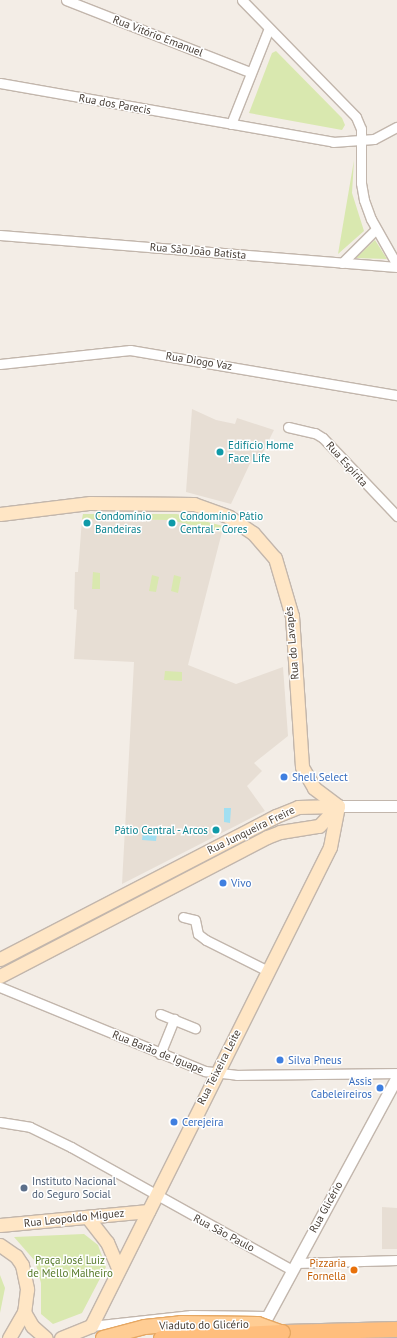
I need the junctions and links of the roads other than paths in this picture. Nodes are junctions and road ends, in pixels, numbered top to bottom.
1 (66, 0) edge
2 (242, 0) edge
3 (269, 28) junction
4 (250, 72) junction
5 (0, 83) edge
6 (231, 124) junction
7 (397, 127) edge
8 (362, 142) junction
9 (376, 229) junction
10 (0, 235) edge
11 (342, 263) junction
12 (397, 266) edge
13 (0, 364) edge
14 (397, 395) edge
15 (288, 427) dead end
16 (0, 514) edge
17 (397, 516) edge
18 (338, 806) junction
19 (397, 806) edge
20 (166, 872) junction
21 (174, 886) junction
22 (183, 917) dead end
23 (0, 959) edge
24 (268, 971) junction
25 (0, 976) edge
26 (0, 986) edge
27 (160, 1014) dead end
28 (174, 1019) junction
29 (195, 1028) dead end
30 (160, 1054) junction
31 (216, 1073) junction
32 (397, 1073) edge
33 (397, 1077) edge
34 (0, 1122) edge
35 (155, 1196) junction
36 (148, 1211) junction
37 (88, 1218) junction
38 (0, 1225) edge
39 (0, 1245) edge
40 (397, 1260) edge
41 (294, 1267) junction
42 (118, 1268) junction
43 (24, 1312) junction
44 (266, 1316) junction
45 (91, 1326) junction
46 (397, 1329) edge
47 (282, 1332) junction
48 (9, 1338) edge
49 (46, 1338) edge
50 (61, 1338) edge
51 (103, 1338) edge
52 (161, 1338) edge
53 (256, 1338) edge

1 - 4 street, Rua Vitório Emanuel
2 - 3 street
3 - 4 street
3 - 8 street
4 - 6 street
5 - 6 street, Rua dos Parecis
6 - 8 street, Rua dos Parecis
7 - 8 street, Rua dos Parecis
8 - 9 street
9 - 11 street
9 - 12 street
10 - 11 street, Rua São João Batista
11 - 12 street, Rua São João Batista
13 - 14 street, Rua Diogo Vaz
15 - 17 street, Rua Espírita
16 - 18 main road, Rua do Lavapés
18 - 19 street
18 - 20 main road, Rua Junqueira Freire
18 - 21 main road, Rua Junqueira Freire
18 - 24 main road, Rua Teixeira Leite
20 - 21 main road
20 - 23 main road, Rua Junqueira Freire
21 - 25 main road, Rua Junqueira Freire
22 - 24 street
24 - 31 main road, Rua Teixeira Leite
26 - 30 street, Rua Barão de Iguape
27 - 28 street
28 - 29 street
28 - 30 street
30 - 31 street, Rua Barão de Iguape
31 - 32 street, Rua Barão de Iguape
31 - 35 main road, Rua Teixeira Leite
33 - 41 street, Rua Glicério
34 - 35 street, Rua São Paulo
35 - 36 main road, Rua Teixeira Leite
35 - 41 street, Rua São Paulo
36 - 37 main road, Rua Leopoldo Miguez
36 - 42 main road, Rua Teixeira Leite
37 - 38 main road, Rua Leopoldo Miguez
37 - 42 main road
39 - 43 main road
40 - 41 street
41 - 44 street, Rua Glicério
42 - 45 main road, Rua Teixeira Leite
43 - 48 main road
43 - 49 main road
44 - 45 street
44 - 53 street, Rua Glicério
45 - 50 main road
46 - 47 highway, Viaduto do Glicério
47 - 51 main road, Viaduto do Glicério, bridge
47 - 52 highway, Viaduto do Glicério, bridge

